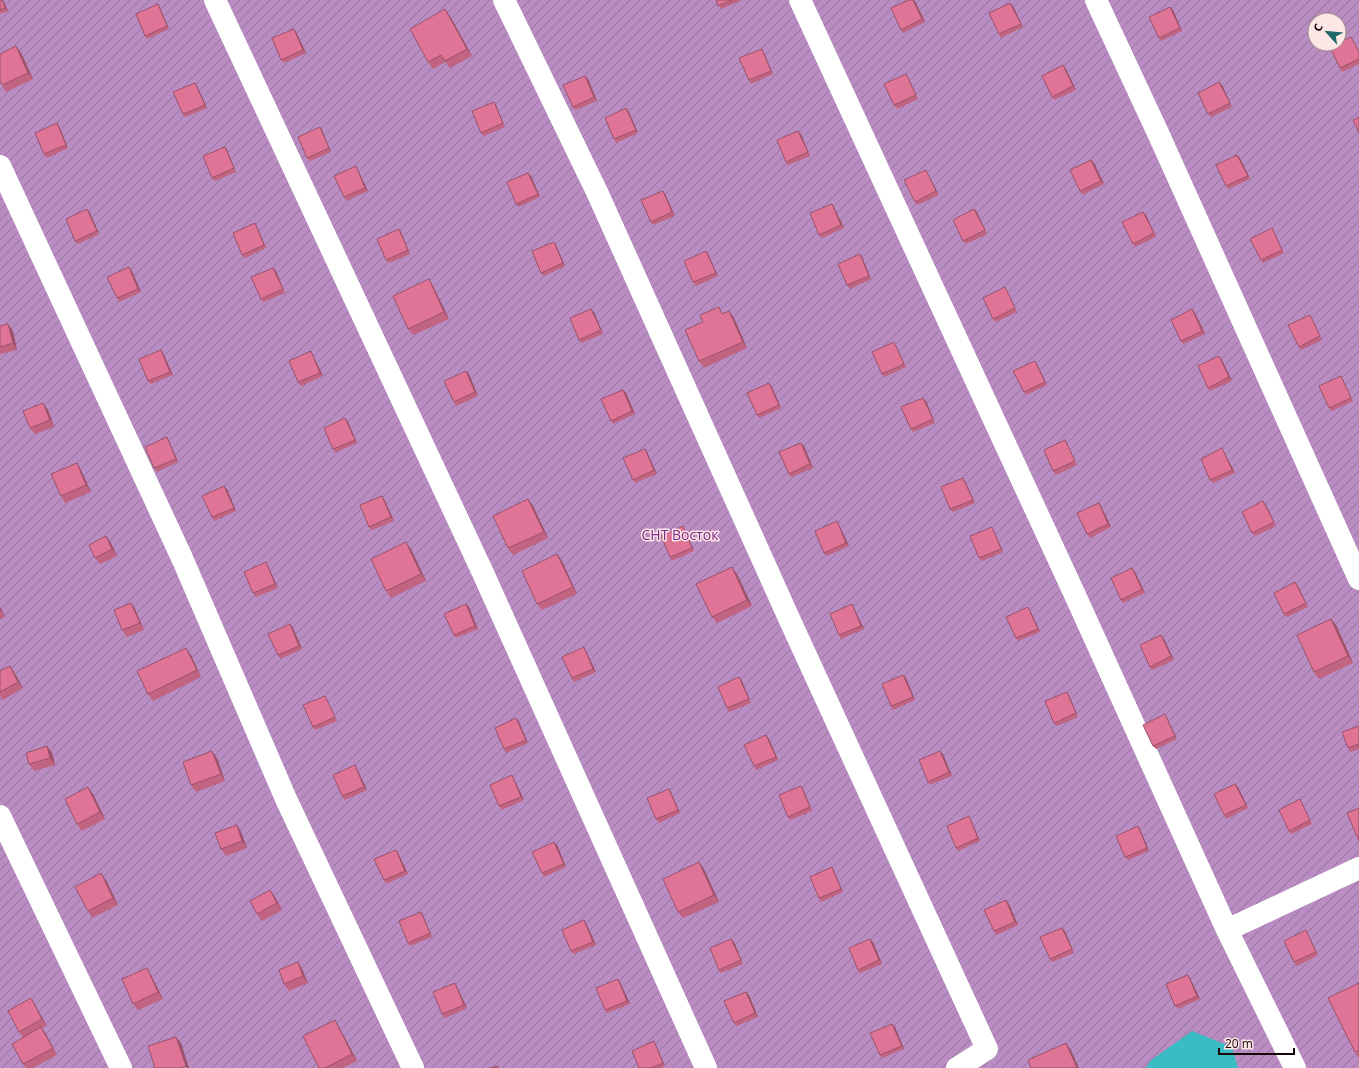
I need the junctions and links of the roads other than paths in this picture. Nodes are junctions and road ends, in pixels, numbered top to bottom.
1 (215, 0) edge
2 (504, 0) edge
3 (800, 0) edge
4 (1096, 0) edge
5 (0, 166) edge
6 (1359, 579) edge
7 (0, 816) edge
8 (1359, 868) edge
9 (1228, 930) junction
10 (121, 1068) edge
11 (413, 1068) edge
12 (706, 1068) edge
13 (957, 1068) edge
14 (1295, 1068) edge

1 - 12 lane
2 - 13 lane
3 - 9 lane
4 - 6 lane
5 - 11 lane
7 - 10 lane
8 - 9 lane
9 - 14 lane

